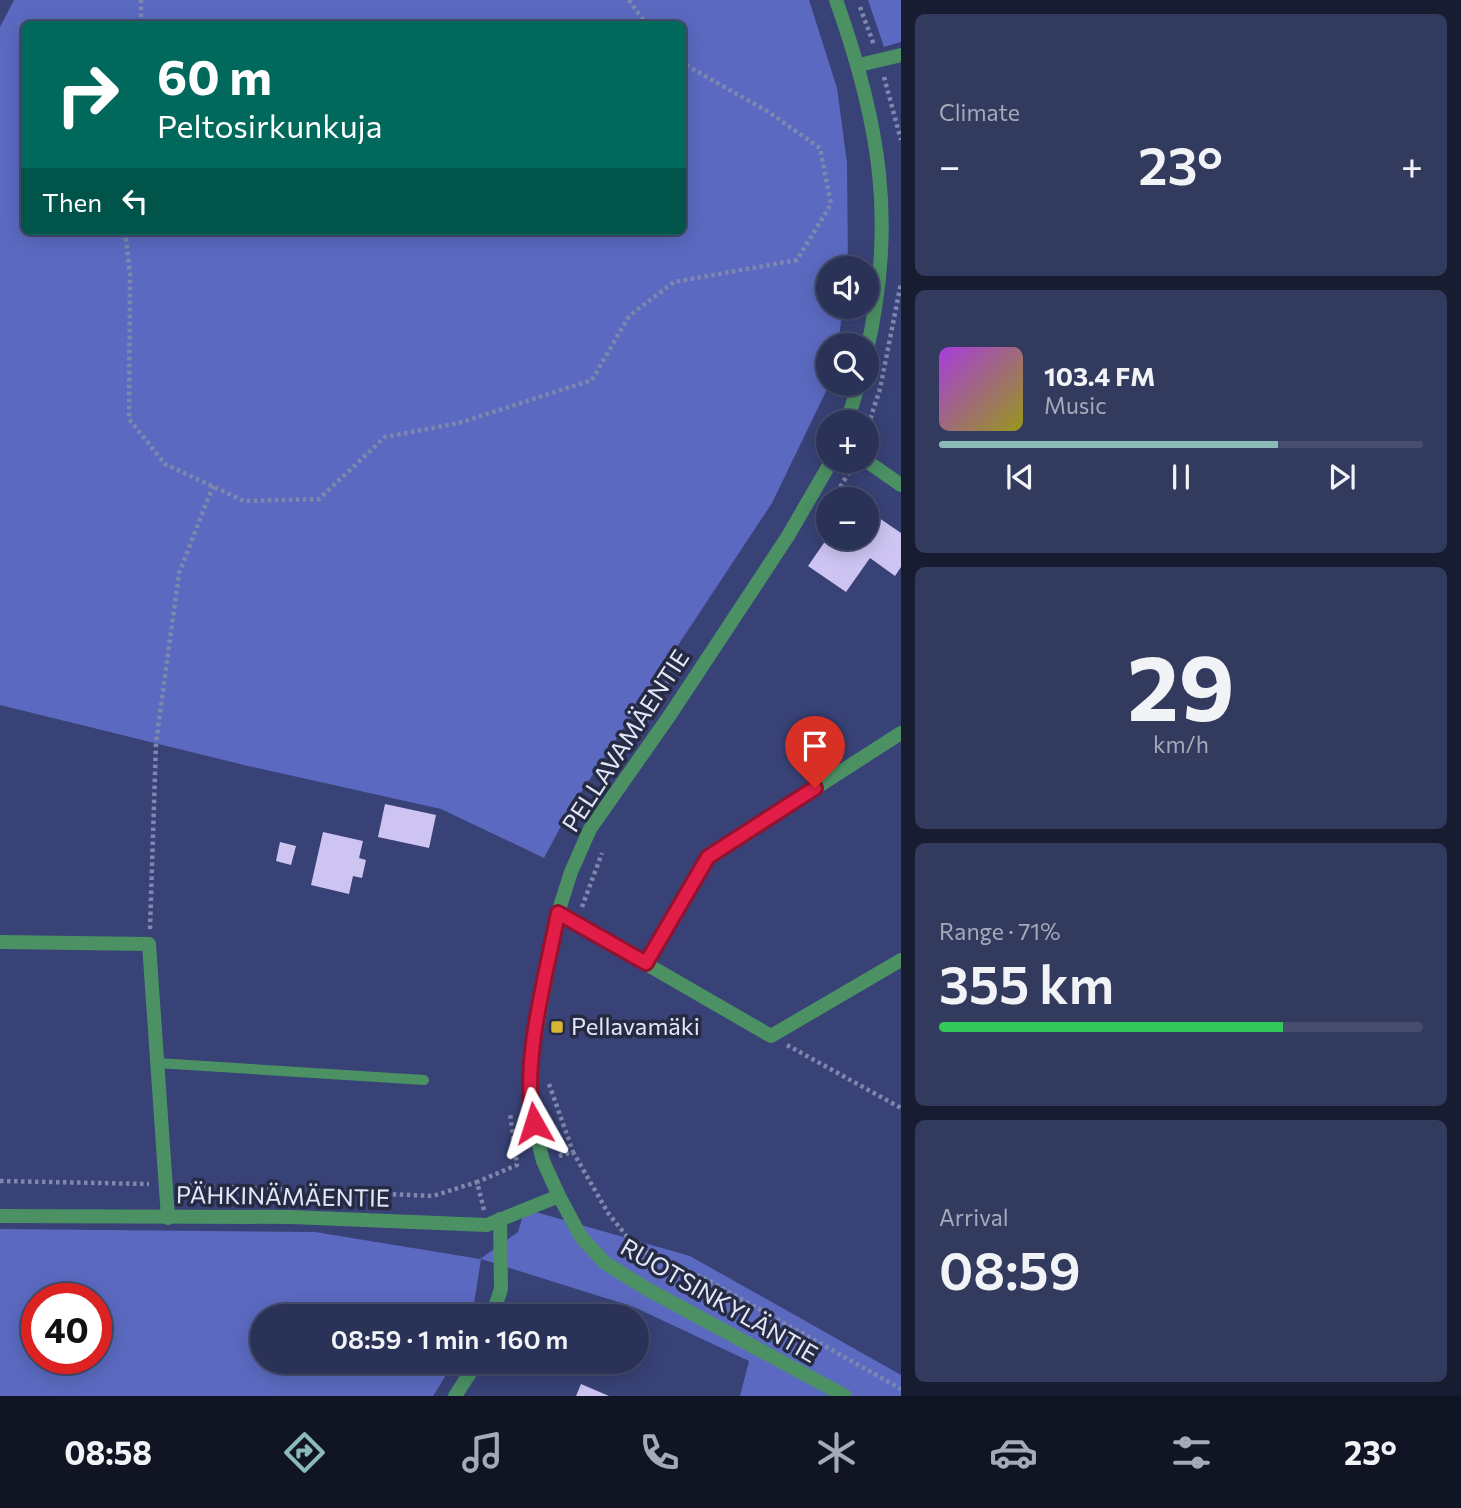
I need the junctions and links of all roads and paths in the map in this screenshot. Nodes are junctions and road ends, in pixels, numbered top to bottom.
1 (141, 0) edge
2 (629, 0) edge
3 (836, 0) edge
4 (141, 21) edge
5 (644, 21) edge
6 (901, 55) edge
7 (686, 65) edge
8 (859, 65) junction
9 (886, 82) dead end
10 (901, 140) edge
11 (125, 235) edge
12 (871, 333) edge
13 (879, 470) edge
14 (824, 473) edge
15 (901, 485) edge
16 (213, 486) junction
17 (674, 672) dead end
18 (901, 733) edge
19 (597, 784) dead end
20 (606, 842) dead end
21 (558, 913) junction
22 (576, 923) junction
23 (0, 942) edge
24 (149, 944) junction
25 (901, 960) edge
26 (646, 963) junction
27 (771, 1036) junction
28 (158, 1063) junction
29 (550, 1071) dead end
30 (424, 1080) dead end
31 (509, 1104) dead end
32 (901, 1108) edge
33 (573, 1152) junction
34 (543, 1161) junction
35 (517, 1165) junction
36 (0, 1181) edge
37 (477, 1182) junction
38 (165, 1185) junction
39 (559, 1196) junction
40 (0, 1216) edge
41 (168, 1218) junction
42 (494, 1222) junction
43 (496, 1304) edge
44 (469, 1374) edge
45 (901, 1389) edge
46 (455, 1396) edge
47 (845, 1396) edge

1 - 4 path
2 - 5 path
3 - 8 street
6 - 8 street
7 - 16 path
8 - 12 street
9 - 10 path
11 - 16 path
13 - 15 street
14 - 21 street, PELLAVAMÄENTIE
16 - 24 path
17 - 19 path
18 - 26 street
20 - 22 path
21 - 22 street
21 - 34 street, PELLAVAMÄENTIE
22 - 26 street
23 - 24 street
24 - 28 street
25 - 27 street
26 - 27 street
27 - 32 path
28 - 30 lane
28 - 38 street
29 - 33 path
31 - 35 path
33 - 34 path
33 - 45 path
34 - 35 path
34 - 39 street, PELLAVAMÄENTIE
35 - 37 path
36 - 38 path
37 - 38 path
37 - 42 path
38 - 41 street
39 - 42 street, PÄHKINÄMÄENTIE
39 - 47 street, RUOTSINKYLÄNTIE
40 - 41 street, PÄHKINÄMÄENTIE
41 - 42 street, PÄHKINÄMÄENTIE
42 - 43 street
44 - 46 street

